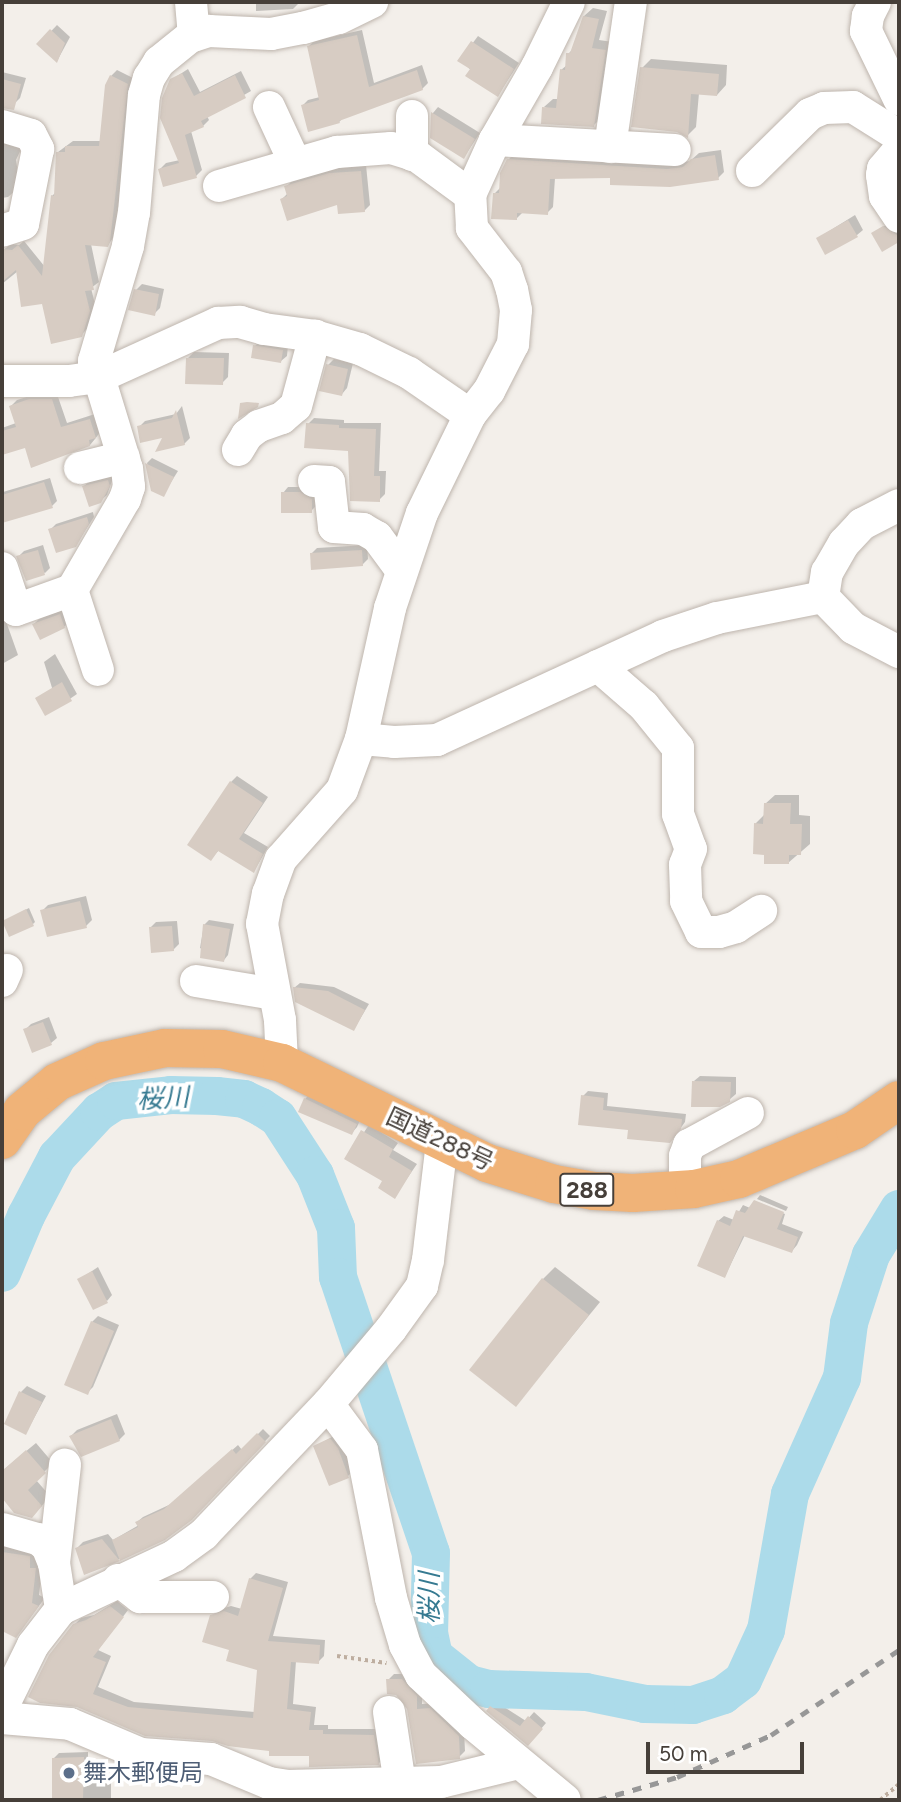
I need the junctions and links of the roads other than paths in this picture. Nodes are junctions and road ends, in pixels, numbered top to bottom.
1 (191, 2) edge
2 (372, 2) edge
3 (569, 2) edge
4 (631, 2) edge
5 (876, 2) edge
6 (194, 35) junction
7 (899, 99) edge
8 (269, 107) dead end
9 (412, 116) dead end
10 (2, 126) edge
11 (899, 136) edge
12 (495, 140) junction
13 (610, 147) junction
14 (675, 150) dead end
15 (899, 150) edge
16 (412, 155) junction
17 (295, 163) junction
18 (752, 170) dead end
19 (219, 186) dead end
20 (470, 195) junction
21 (899, 217) edge
22 (2, 231) edge
23 (316, 335) junction
24 (99, 377) junction
25 (2, 380) edge
26 (470, 415) junction
27 (239, 450) dead end
28 (124, 457) junction
29 (80, 468) dead end
30 (314, 481) dead end
31 (899, 505) edge
32 (2, 568) edge
33 (402, 571) junction
34 (72, 590) junction
35 (823, 597) junction
36 (9, 614) edge
37 (899, 652) edge
38 (597, 666) junction
39 (98, 670) dead end
40 (360, 739) junction
41 (761, 911) dead end
42 (196, 981) dead end
43 (274, 994) junction
44 (282, 1063) junction
45 (899, 1100) edge
46 (748, 1113) dead end
47 (2, 1140) edge
48 (442, 1143) junction
49 (685, 1190) junction
50 (329, 1402) junction
51 (65, 1465) dead end
52 (2, 1530) edge
53 (54, 1563) junction
54 (118, 1580) junction
55 (213, 1597) dead end
56 (61, 1608) junction
57 (2, 1708) edge
58 (389, 1712) dead end
59 (2, 1718) edge
60 (519, 1763) junction
61 (400, 1784) junction
62 (565, 1800) edge

1 - 6 street
2 - 6 street
3 - 12 street
4 - 13 street
5 - 7 street
6 - 24 street
8 - 17 street
9 - 16 street
10 - 22 street
11 - 18 street
12 - 13 street
12 - 20 street
13 - 14 street
15 - 21 street
16 - 17 street
16 - 20 street
17 - 19 street
20 - 26 street
23 - 24 street
23 - 26 street
23 - 27 street
24 - 25 street
24 - 28 street
26 - 33 street
28 - 29 street
28 - 34 street
30 - 33 street
31 - 35 street
32 - 36 street
33 - 40 street
34 - 36 street
34 - 39 street
35 - 37 street
35 - 38 street
38 - 40 street
38 - 41 street
40 - 43 street
42 - 43 street
43 - 44 street
44 - 47 highway, 国道288号 / 288
44 - 48 highway, 国道288号 / 288
45 - 49 highway, 国道288号 / 288
46 - 49 street
48 - 49 highway, 国道288号 / 288
48 - 50 street
50 - 54 street
50 - 60 street
51 - 53 street
52 - 53 street
53 - 56 street
54 - 55 street
54 - 56 street
56 - 57 street
58 - 61 street
59 - 61 street
60 - 61 street
60 - 62 street

